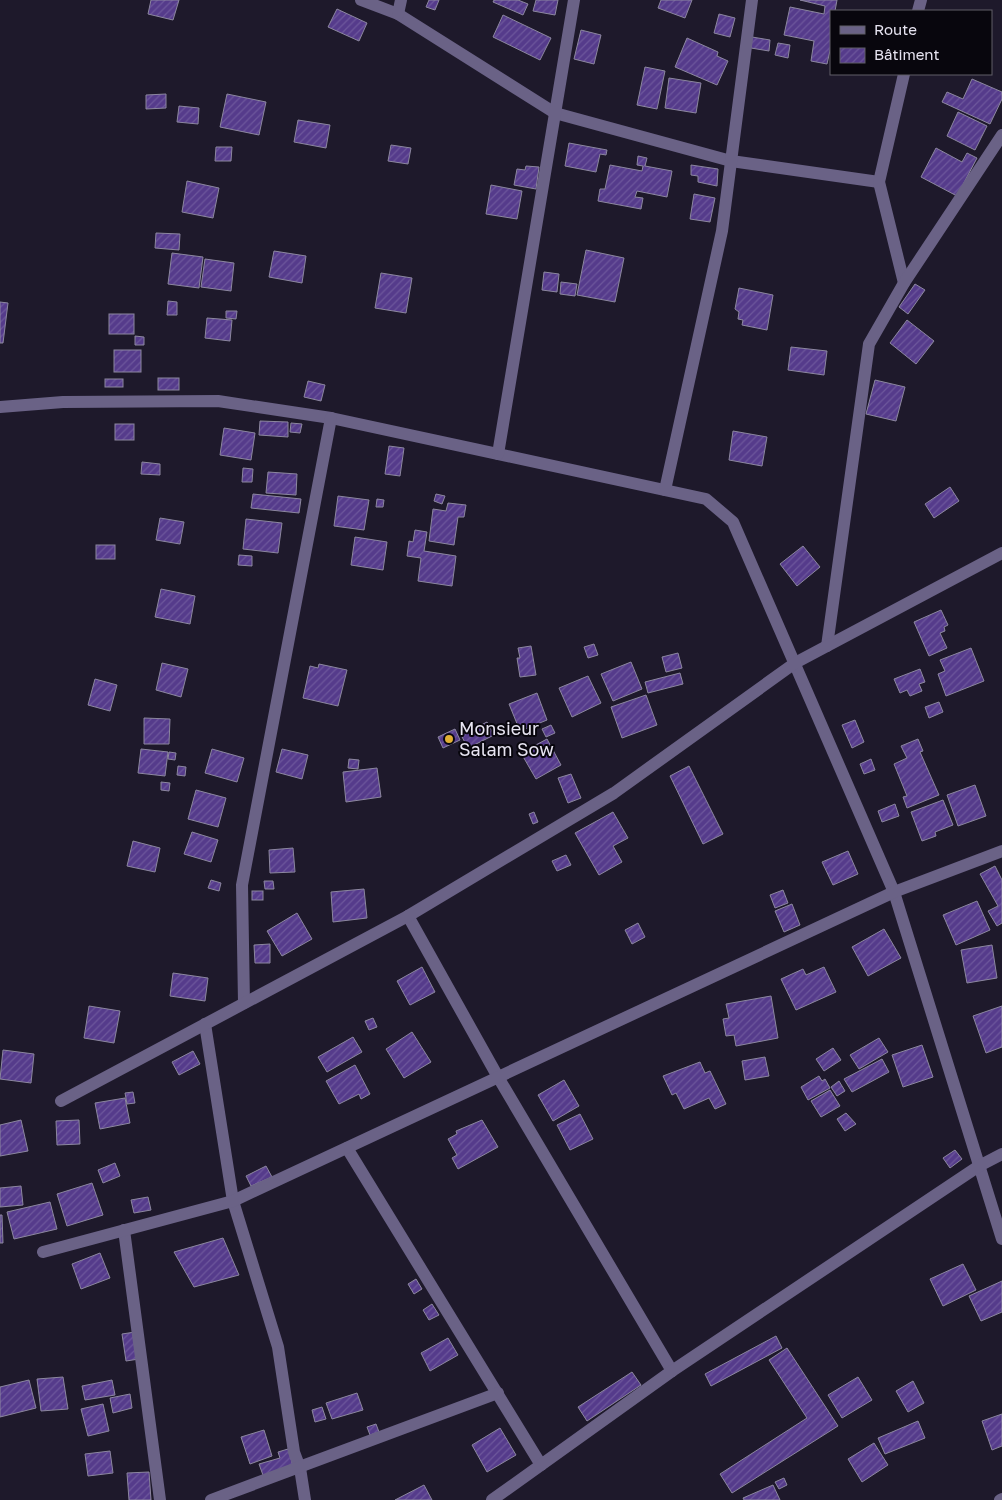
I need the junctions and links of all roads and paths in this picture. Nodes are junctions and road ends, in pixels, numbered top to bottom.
1 (361, 0) edge
2 (400, 0) edge
3 (574, 0) edge
4 (752, 0) edge
5 (398, 14) junction
6 (904, 75) edge
7 (555, 113) junction
8 (1002, 135) edge
9 (731, 161) junction
10 (879, 182) junction
11 (904, 283) junction
12 (0, 407) edge
13 (331, 418) junction
14 (498, 454) junction
15 (665, 490) junction
16 (1002, 553) edge
17 (827, 646) junction
18 (795, 663) junction
19 (1002, 851) edge
20 (894, 892) junction
21 (408, 916) junction
22 (244, 1003) junction
23 (205, 1024) junction
24 (498, 1077) junction
25 (61, 1101) dead end
26 (347, 1148) junction
27 (1002, 1154) edge
28 (979, 1166) junction
29 (233, 1201) junction
30 (124, 1230) junction
31 (1002, 1239) edge
32 (43, 1252) dead end
33 (672, 1371) junction
34 (498, 1393) junction
35 (542, 1465) junction
36 (300, 1468) junction
37 (160, 1500) edge
38 (211, 1500) edge
39 (305, 1500) edge
40 (492, 1500) edge

1 - 5 street
2 - 5 street
3 - 7 street
4 - 9 street
5 - 7 street
6 - 10 street
7 - 9 street
7 - 14 street
8 - 11 street
9 - 10 street
9 - 15 street
10 - 11 street
11 - 17 street
12 - 13 street
13 - 14 street
13 - 22 street
14 - 15 street
15 - 18 street
16 - 17 street
17 - 18 street
18 - 20 street
18 - 21 street
19 - 20 street
20 - 24 street
20 - 28 street
21 - 22 street
21 - 24 street
22 - 23 street
23 - 25 street
23 - 29 street
24 - 26 street
24 - 33 street
26 - 29 street
26 - 34 street
27 - 28 street
28 - 31 street
28 - 33 street
29 - 30 street
29 - 36 street
30 - 32 street
30 - 37 street
33 - 35 street
34 - 35 street
34 - 36 street
35 - 40 street
36 - 38 street
36 - 39 street

